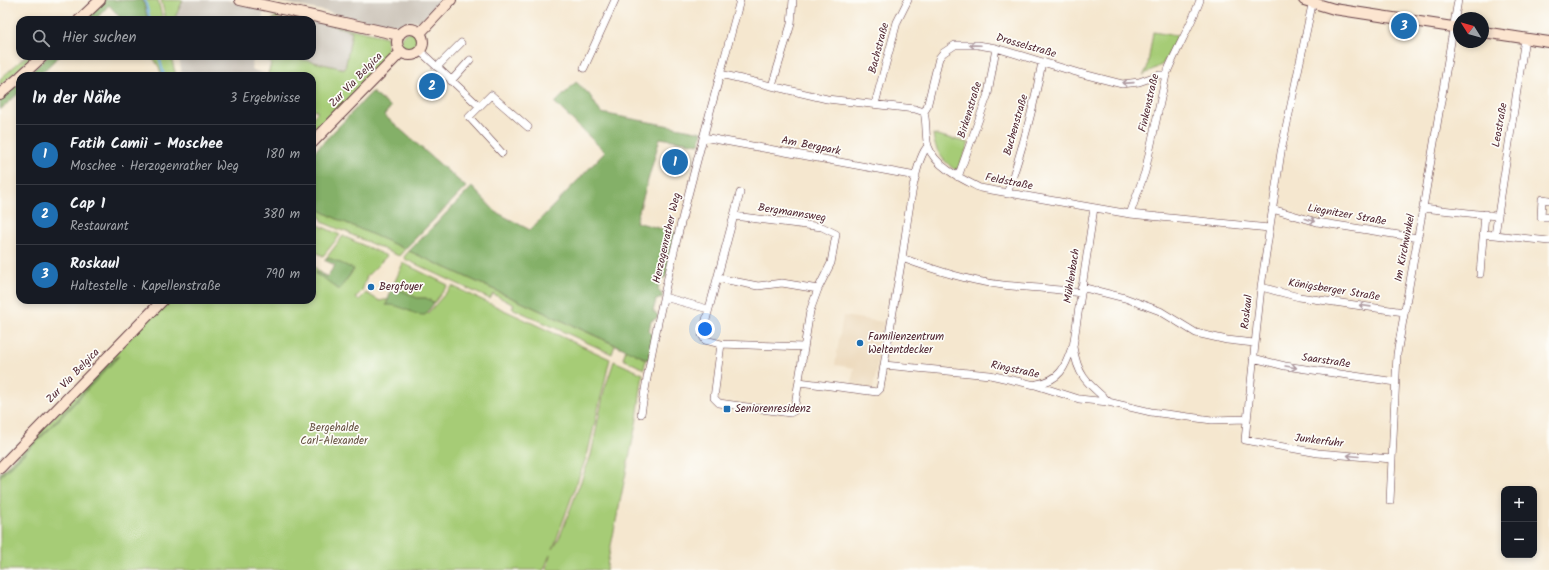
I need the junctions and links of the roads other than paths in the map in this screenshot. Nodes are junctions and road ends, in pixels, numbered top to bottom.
1 (92, 0) edge
2 (100, 0) edge
3 (240, 0) edge
4 (451, 0) edge
5 (615, 0) edge
6 (740, 0) edge
7 (793, 0) edge
8 (908, 0) edge
9 (1200, 0) edge
10 (1458, 0) edge
11 (1310, 1) edge
12 (1458, 12) edge
13 (81, 16) edge
14 (82, 16) edge
15 (313, 16) edge
16 (316, 17) edge
17 (1453, 27) edge
18 (420, 33) junction
19 (1489, 33) edge
20 (399, 35) junction
21 (1525, 38) junction
22 (1549, 42) edge
23 (460, 43) dead end
24 (996, 48) junction
25 (1453, 48) edge
26 (420, 51) junction
27 (401, 52) junction
28 (39, 60) edge
29 (470, 60) dead end
30 (1042, 62) junction
31 (437, 67) junction
32 (584, 68) dead end
33 (26, 72) edge
34 (720, 74) junction
35 (1166, 75) junction
36 (451, 80) junction
37 (16, 81) edge
38 (772, 86) junction
39 (0, 94) edge
40 (875, 104) junction
41 (479, 106) junction
42 (924, 112) junction
43 (528, 127) dead end
44 (703, 137) junction
45 (316, 139) edge
46 (928, 146) junction
47 (502, 153) dead end
48 (916, 176) junction
49 (958, 177) junction
50 (740, 193) dead end
51 (1007, 194) junction
52 (1549, 200) edge
53 (1094, 208) junction
54 (1424, 208) junction
55 (1272, 209) junction
56 (1130, 214) junction
57 (1485, 214) junction
58 (734, 216) junction
59 (1496, 216) junction
60 (1549, 217) edge
61 (1269, 228) junction
62 (1483, 234) junction
63 (1495, 235) junction
64 (1418, 238) junction
65 (1549, 241) edge
66 (902, 258) junction
67 (1480, 274) dead end
68 (717, 278) junction
69 (1261, 286) junction
70 (818, 289) junction
71 (1080, 290) junction
72 (664, 297) junction
73 (158, 304) edge
74 (708, 309) junction
75 (1404, 312) junction
76 (1254, 343) junction
77 (721, 344) junction
78 (804, 347) junction
79 (1072, 347) junction
80 (1253, 358) junction
81 (884, 365) junction
82 (799, 382) junction
83 (1396, 382) junction
84 (1035, 385) junction
85 (1108, 402) junction
86 (641, 414) dead end
87 (1246, 419) junction
88 (1245, 440) joint
89 (1392, 459) junction
90 (0, 468) edge
91 (1390, 501) dead end

1 - 13 street
2 - 14 street
3 - 15 street
4 - 18 street
5 - 32 street
6 - 34 street, Herzogenrather Weg
7 - 38 street
8 - 40 street, Bachstraße
9 - 35 street, Finkenstraße
10 - 12 street, Im Kirchwinkel
11 - 17 street
11 - 55 street, Roskaul
16 - 20 street
18 - 20 street
18 - 26 street
19 - 21 street
20 - 27 street
21 - 22 street
21 - 59 street, Leostraße
23 - 31 street
24 - 30 street, Drosselstraße
24 -> 42 street, Drosselstraße
24 - 49 street, Birkenstraße
25 - 54 street, Im Kirchwinkel
26 - 27 street
26 - 31 street
27 - 45 street, Zur Via Belgica
28 - 33 street
29 - 36 street
35 -> 30 street, Drosselstraße
30 - 51 street, Buchenstraße
31 - 36 street
34 - 38 street
34 - 44 street, Herzogenrather Weg
35 - 56 street, Finkenstraße
36 - 41 street
37 - 39 street
38 - 40 street
40 - 42 street
41 - 43 street
41 - 47 street
42 - 46 street, Feldstraße
44 - 48 street, Am Bergpark
44 - 72 street, Herzogenrather Weg
46 - 48 street
46 - 49 street, Feldstraße
48 - 66 street
49 - 51 street, Feldstraße
50 - 58 street
51 - 53 street, Feldstraße
52 - 60 street
53 - 56 street, Feldstraße
53 - 71 street, Mühlenbach
54 - 57 street
54 - 64 street, Im Kirchwinkel
55 - 61 street, Roskaul
55 -> 64 street, Liegnitzer Straße
56 - 61 street, Feldstraße
57 - 59 street
57 - 62 street
58 - 68 street
58 - 70 street, Bergmannsweg
59 - 63 street, Leostraße
61 - 69 street, Roskaul
62 - 63 street
62 - 67 street
63 - 65 street
64 - 75 street, Im Kirchwinkel
66 - 71 street
66 - 81 street
68 - 70 street
68 - 74 street
75 -> 69 street, Königsberger Straße
69 - 76 street, Roskaul
70 - 78 street, Bergmannsweg
71 - 76 street
71 - 79 street, Mühlenbach
72 - 74 street
72 - 86 street, Herzogenrather Weg
73 - 90 street, Zur Via Belgica
74 - 77 street
75 - 83 street, Im Kirchwinkel
76 - 80 street, Roskaul
77 - 78 street
77 - 82 street, Bergmannsweg
78 - 82 street, Bergmannsweg
79 - 84 street, Mühlenbach
79 - 85 street, Mühlenbach
80 -> 83 street, Saarstraße
80 - 87 street, Roskaul
81 - 82 street
81 - 84 street, Ringstraße
83 - 89 street, Im Kirchwinkel
84 - 85 street, Ringstraße
85 - 87 street, Ringstraße
87 - 88 street, Roskaul
89 -> 88 street, Junkerfuhr
89 - 91 street, Im Kirchwinkel

